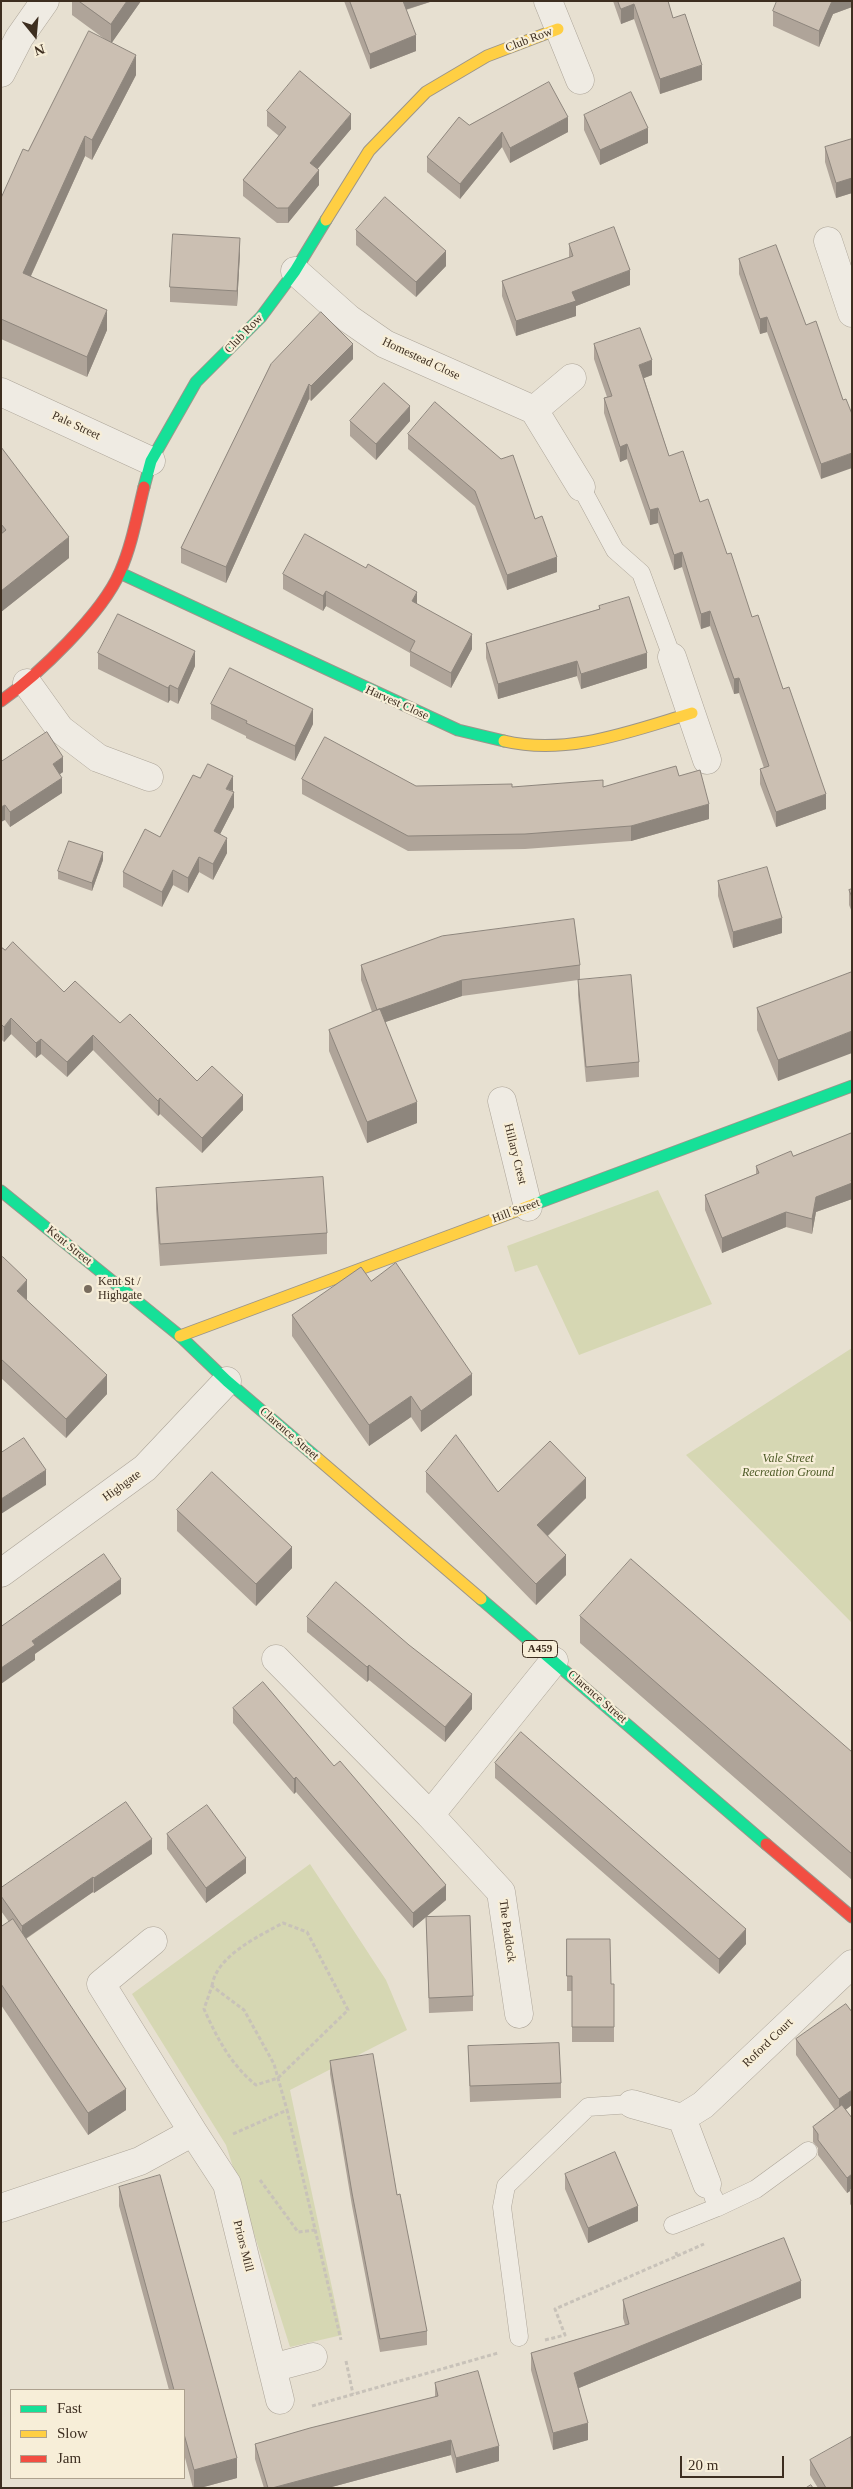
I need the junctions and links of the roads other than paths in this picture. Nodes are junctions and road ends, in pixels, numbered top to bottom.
1 (45, 1) edge
2 (548, 1) edge
3 (558, 29) junction
4 (10, 33) edge
5 (1, 73) edge
6 (580, 80) dead end
7 (828, 241) dead end
8 (295, 271) junction
9 (849, 296) edge
10 (572, 378) dead end
11 (1, 392) edge
12 (534, 410) junction
13 (151, 461) junction
14 (581, 487) joint
15 (120, 573) junction
16 (672, 657) joint
17 (27, 683) junction
18 (1, 701) edge
19 (692, 713) junction
20 (707, 760) dead end
21 (148, 777) dead end
22 (852, 1086) edge
23 (502, 1101) dead end
24 (1, 1191) edge
25 (528, 1207) junction
26 (180, 1336) junction
27 (227, 1381) junction
28 (1, 1573) edge
29 (276, 1659) dead end
30 (554, 1661) junction
31 (430, 1815) junction
32 (852, 1917) edge
33 (153, 1941) dead end
34 (852, 1964) edge
35 (519, 2014) dead end
36 (632, 2104) joint
37 (682, 2118) junction
38 (198, 2139) junction
39 (808, 2151) dead end
40 (712, 2196) junction
41 (1, 2208) edge
42 (673, 2225) dead end
43 (520, 2337) dead end
44 (314, 2357) dead end
45 (272, 2368) junction
46 (280, 2400) dead end

1 - 4 street
2 - 3 street, Club Row
3 - 6 street, Club Row
3 - 8 street, Club Row
4 - 5 street
7 - 9 street
8 - 12 street, Homestead Close
8 - 13 street, Club Row
10 - 12 street
11 - 13 street, Pale Street
12 - 14 street
13 - 15 street, Club Row
14 - 16 lane
15 - 17 street, Club Row
15 - 19 street, Harvest Close
16 - 19 street
17 - 18 street, Club Row
17 - 21 street
19 - 20 street
22 - 25 street, Hill Street
23 - 25 street, Hillary Crest
24 - 26 street, Kent Street / A459
25 - 26 street, Hill Street
26 - 27 street, Kent Street / A459
27 - 28 street, Highgate
27 - 30 street, Clarence Street / A459
29 - 31 street, The Paddock
30 - 31 street
30 - 32 street, Clarence Street / A459
31 - 35 street, The Paddock
33 - 38 street, Priors Mill
34 - 37 street, Roford Court
36 - 37 street
36 - 43 lane
37 - 40 street
38 - 41 street
38 - 45 street, Priors Mill
39 - 40 lane
40 - 42 lane
44 - 45 street
45 - 46 street, Priors Mill

